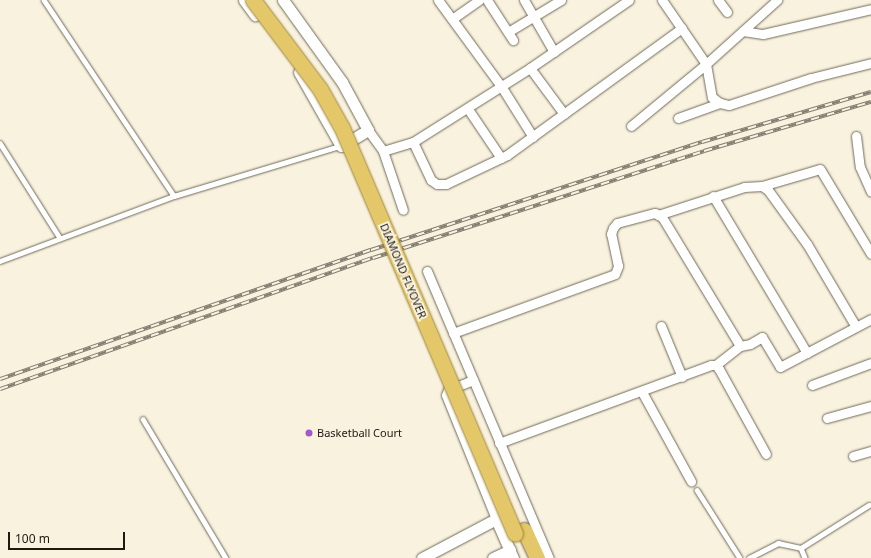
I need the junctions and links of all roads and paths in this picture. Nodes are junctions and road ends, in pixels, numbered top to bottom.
1 (44, 0) edge
2 (244, 0) edge
3 (253, 0) edge
4 (266, 0) edge
5 (282, 0) edge
6 (438, 0) edge
7 (479, 0) edge
8 (487, 0) edge
9 (524, 0) edge
10 (629, 0) edge
11 (662, 0) edge
12 (718, 0) edge
13 (776, 0) edge
14 (556, 1) edge
15 (871, 9) edge
16 (726, 12) dead end
17 (533, 17) junction
18 (452, 18) junction
19 (682, 28) junction
20 (743, 31) junction
21 (554, 52) junction
22 (871, 63) edge
23 (706, 64) junction
24 (530, 68) junction
25 (501, 86) junction
26 (720, 104) junction
27 (468, 108) junction
28 (564, 114) junction
29 (678, 118) dead end
30 (631, 126) dead end
31 (368, 130) junction
32 (856, 136) dead end
33 (533, 137) junction
34 (413, 142) junction
35 (0, 143) edge
36 (341, 146) junction
37 (383, 151) junction
38 (501, 158) junction
39 (762, 186) junction
40 (871, 192) edge
41 (174, 196) junction
42 (713, 196) junction
43 (403, 210) dead end
44 (658, 215) junction
45 (60, 238) junction
46 (871, 254) edge
47 (0, 261) edge
48 (427, 271) dead end
49 (871, 319) edge
50 (661, 326) dead end
51 (856, 327) junction
52 (453, 333) junction
53 (740, 346) junction
54 (807, 353) junction
55 (871, 363) edge
56 (716, 365) junction
57 (682, 377) junction
58 (473, 380) junction
59 (812, 385) dead end
60 (642, 392) junction
61 (871, 406) edge
62 (827, 418) dead end
63 (143, 419) dead end
64 (499, 443) junction
65 (871, 451) edge
66 (766, 454) dead end
67 (852, 456) dead end
68 (691, 481) dead end
69 (697, 490) dead end
70 (869, 505) dead end
71 (496, 519) junction
72 (801, 548) junction
73 (511, 554) edge
74 (226, 558) edge
75 (422, 558) edge
76 (493, 558) edge
77 (526, 558) edge
78 (537, 558) edge
79 (548, 558) edge
80 (740, 558) edge
81 (749, 558) edge
82 (805, 558) edge

1 - 41 lane
2 - 36 street
3 - 77 highway, DIAMOND FLYOVER, bridge
4 - 78 highway, DIAMOND FLYOVER
5 - 31 street
6 - 18 street
7 - 18 street
8 - 17 street
9 - 17 street
10 - 21 street
11 - 19 street
12 - 16 street
13 - 20 street
14 - 17 street
15 - 20 street
17 - 21 street
18 - 25 street
19 - 23 street
19 - 28 street
20 - 23 street
21 - 24 street
22 - 26 street
23 - 26 street
23 - 30 street
24 - 25 street
24 - 28 street
25 - 27 street
25 - 33 street
26 - 29 street
27 - 34 street
27 - 38 street
28 - 33 street
31 - 36 street
31 - 37 street
32 - 40 street
33 - 38 street
34 - 37 street
34 - 38 street
35 - 45 lane
36 - 41 lane
37 - 43 street
39 - 42 street
39 - 46 street
39 - 51 street
41 - 45 lane
42 - 44 street
42 - 54 street
44 - 52 street
44 - 53 street
45 - 47 lane
48 - 52 street
49 - 51 street
50 - 57 street
51 - 54 street
52 - 58 street
53 - 54 street
53 - 56 street
55 - 59 street
56 - 57 street
56 - 66 street
57 - 60 street
58 - 64 street
58 - 71 street
60 - 64 street
60 - 68 street
61 - 62 street
63 - 74 lane
64 - 79 street
65 - 67 street
69 - 80 lane
70 - 72 lane
71 - 73 street
71 - 75 street
72 - 81 lane
72 - 82 lane
73 - 76 street

